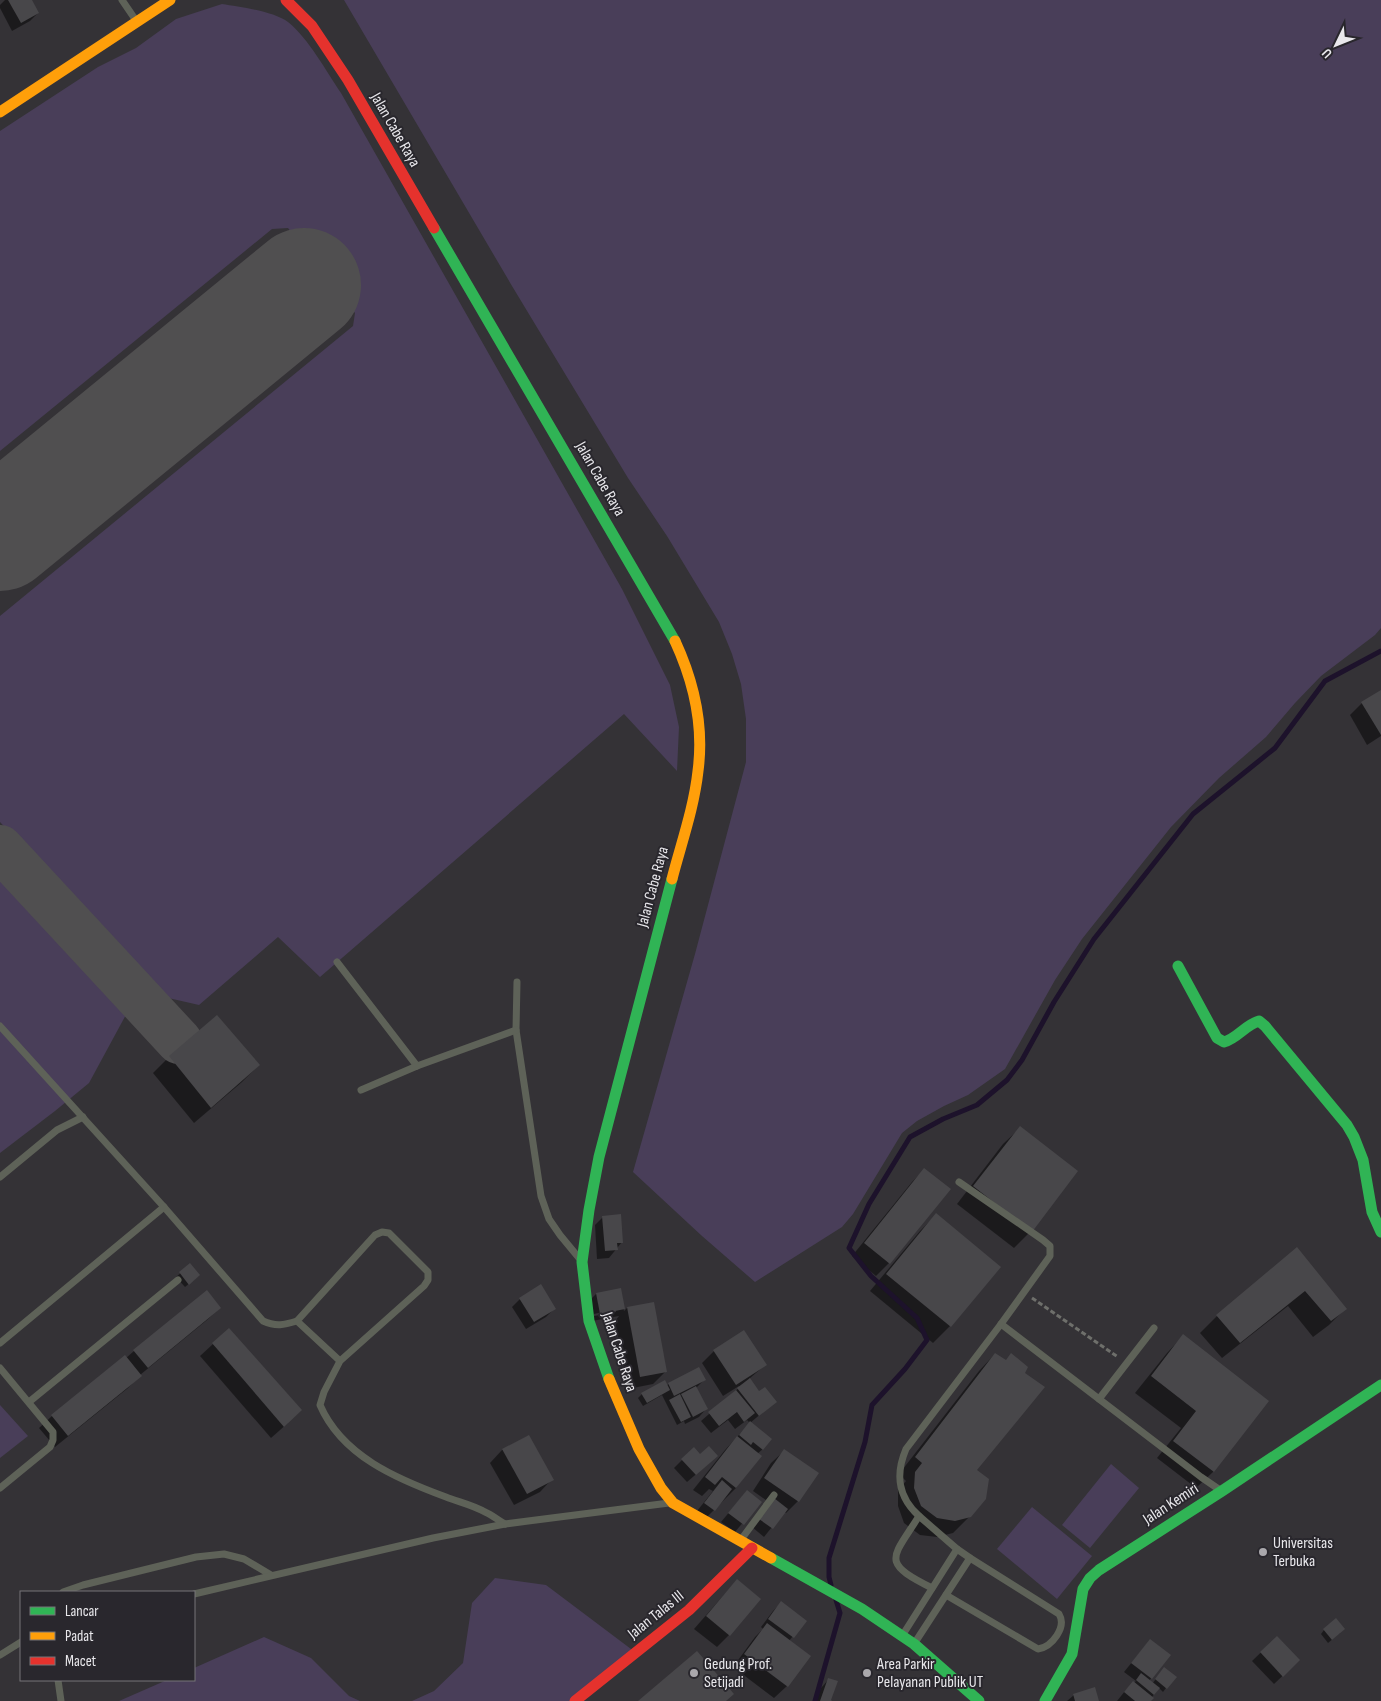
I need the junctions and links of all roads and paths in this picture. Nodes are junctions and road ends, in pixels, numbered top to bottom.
1 (122, 0) edge
2 (170, 0) edge
3 (286, 0) edge
4 (138, 22) junction
5 (0, 112) edge
6 (338, 962) dead end
7 (1178, 966) dead end
8 (517, 982) dead end
9 (0, 1026) edge
10 (516, 1030) junction
11 (417, 1066) junction
12 (361, 1090) dead end
13 (83, 1117) junction
14 (0, 1176) edge
15 (959, 1182) dead end
16 (164, 1206) junction
17 (1381, 1232) edge
18 (582, 1262) junction
19 (178, 1280) dead end
20 (1024, 1293) junction
21 (297, 1321) junction
22 (1001, 1324) junction
23 (1154, 1328) dead end
24 (0, 1343) edge
25 (340, 1361) junction
26 (1126, 1363) junction
27 (0, 1368) edge
28 (1381, 1385) edge
29 (1099, 1399) junction
30 (30, 1402) junction
31 (0, 1488) edge
32 (1222, 1491) junction
33 (774, 1495) dead end
34 (673, 1503) junction
35 (919, 1516) junction
36 (505, 1524) junction
37 (740, 1541) junction
38 (752, 1548) junction
39 (957, 1549) junction
40 (970, 1558) junction
41 (271, 1575) junction
42 (932, 1588) junction
43 (66, 1591) edge
44 (195, 1594) edge
45 (946, 1595) junction
46 (902, 1636) junction
47 (20, 1643) edge
48 (914, 1644) junction
49 (0, 1655) edge
50 (58, 1681) edge
51 (61, 1701) edge
52 (574, 1701) edge
53 (979, 1701) edge
54 (1045, 1701) edge

1 - 4 lane
2 - 4 main road
3 - 18 main road, Jalan Cabe Raya
4 - 5 main road
6 - 11 lane
7 - 17 main road
8 - 10 lane
9 - 13 lane
10 - 11 lane
10 - 18 lane
11 - 12 lane
13 - 14 lane
13 - 16 lane
15 - 20 lane
16 - 21 lane
16 - 24 lane
18 - 34 main road, Jalan Cabe Raya
19 - 30 lane
20 - 22 lane
20 - 26 path
21 - 25 lane
21 - 25 lane
22 - 29 lane
22 - 35 lane
23 - 26 lane
25 - 36 lane
26 - 29 lane
27 - 30 lane
28 - 32 main road, Jalan Kemiri
29 - 32 lane
30 - 31 lane
32 - 54 main road, Jalan Kemiri
33 - 37 lane
34 - 36 lane
34 - 37 main road, Jalan Cabe Raya
35 - 39 lane
35 - 42 lane
36 - 41 lane
37 - 38 main road, Jalan Cabe Raya
38 - 46 main road, Jalan Cabe Raya
38 - 52 main road, Jalan Talas III
39 - 40 lane
39 - 42 lane
40 - 45 lane
40 - 45 lane
41 - 43 lane
41 - 44 lane
42 - 46 lane
45 - 48 lane
46 - 48 main road, Jalan Cabe Raya
47 - 49 lane
48 - 53 main road, Jalan Cabe Raya
50 - 51 lane

